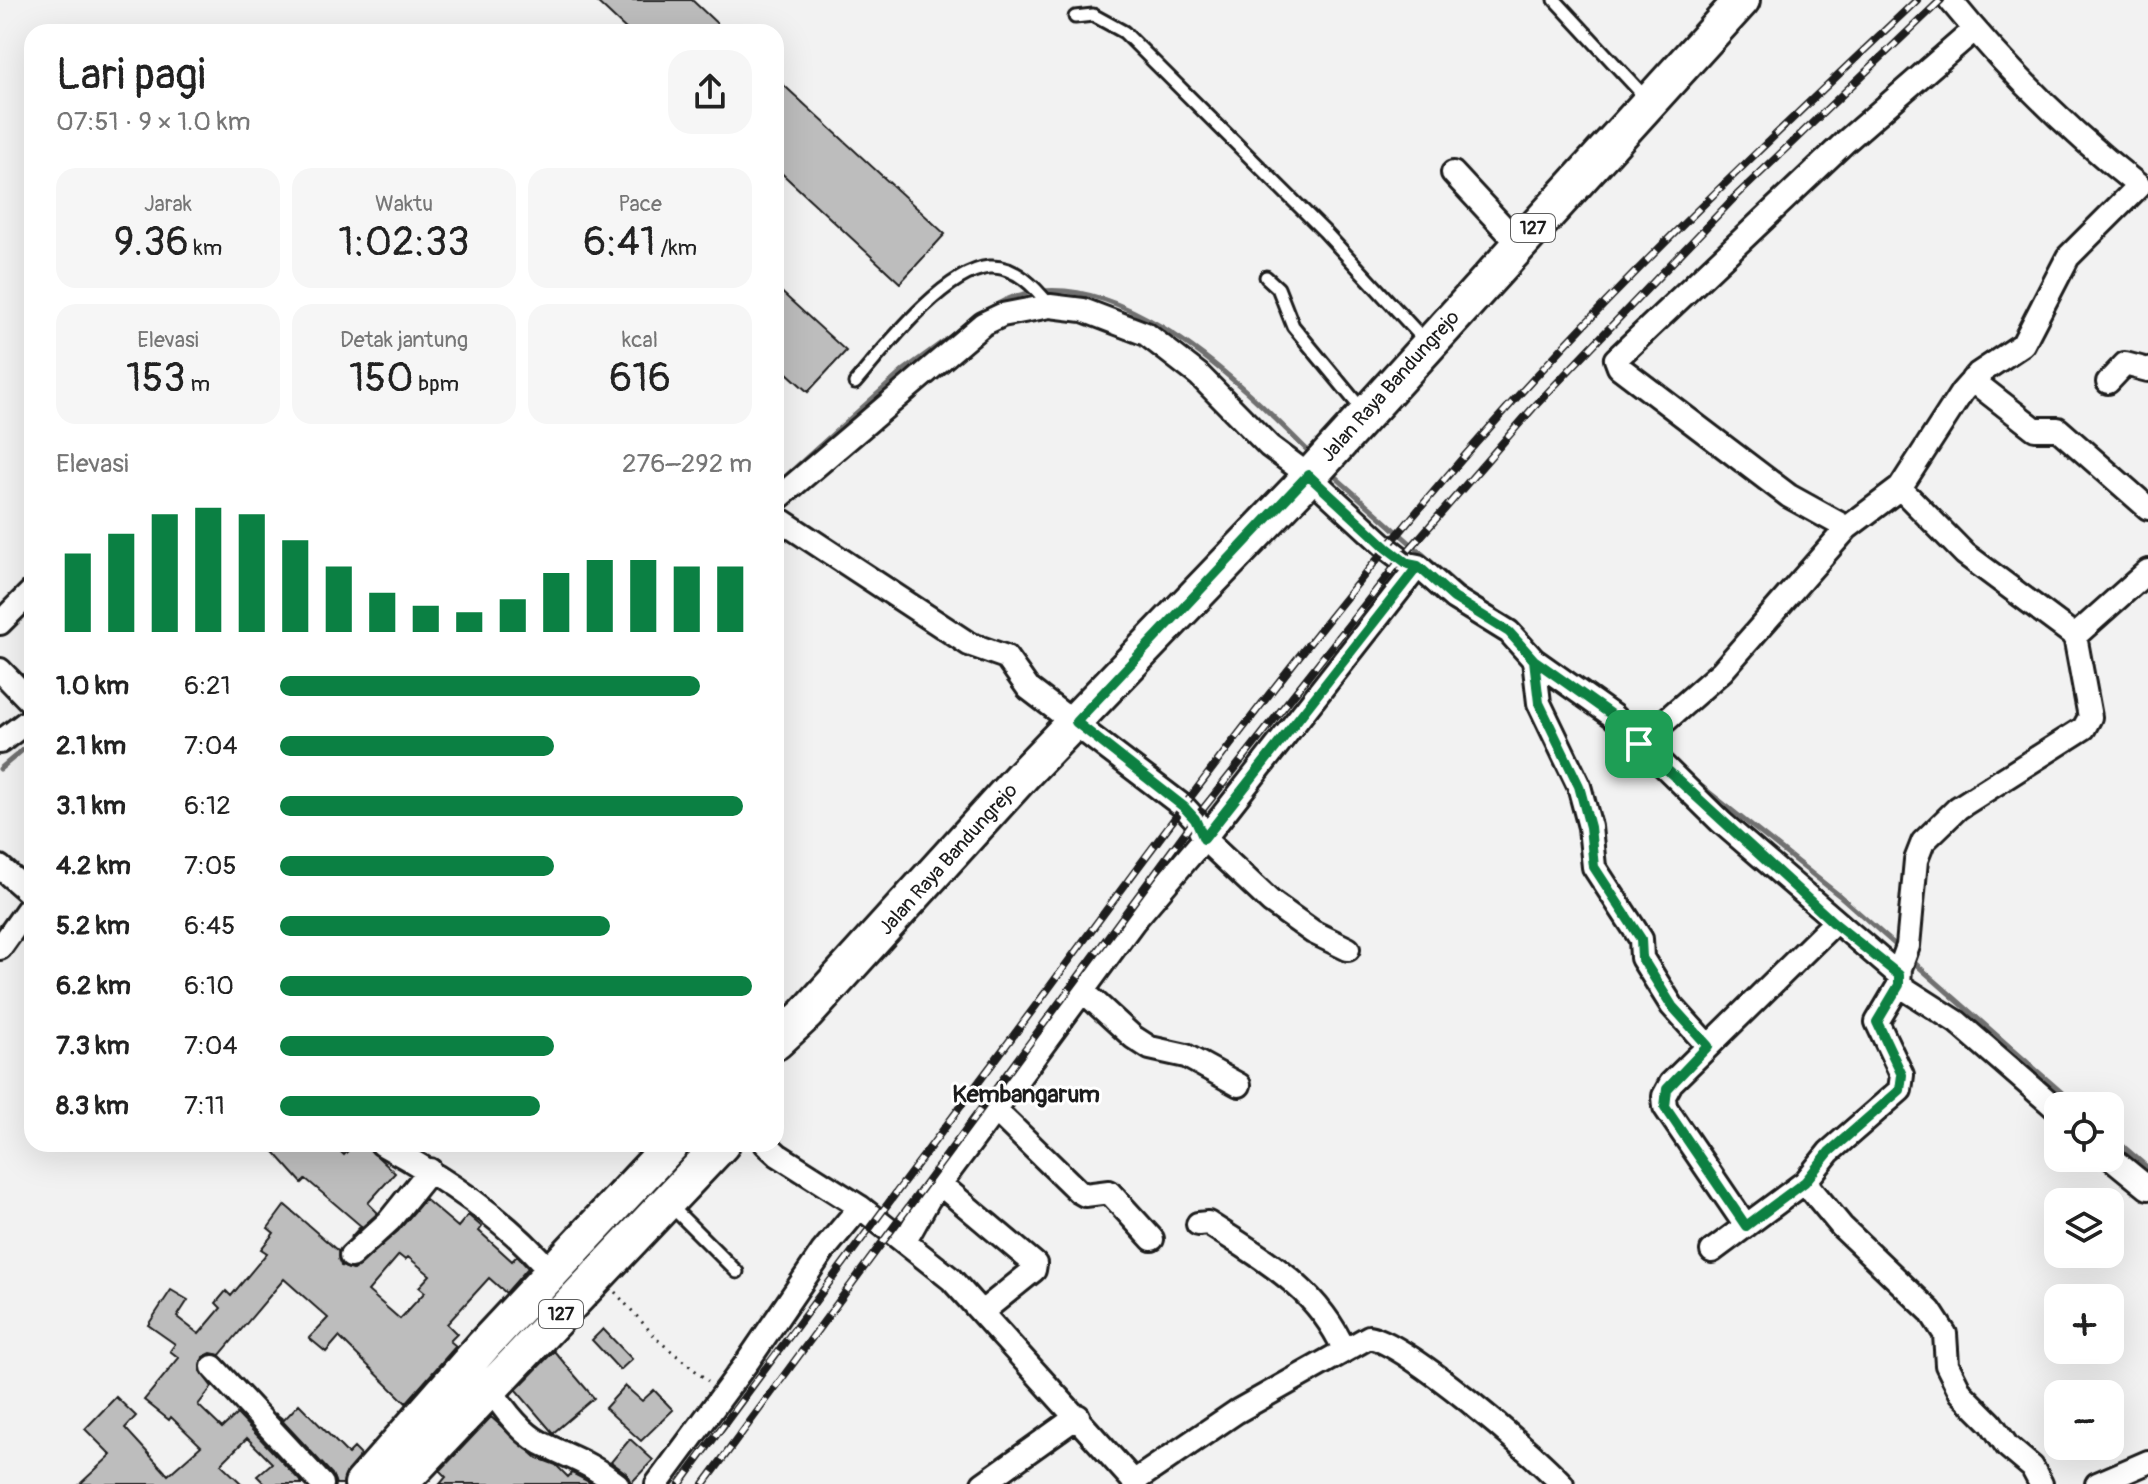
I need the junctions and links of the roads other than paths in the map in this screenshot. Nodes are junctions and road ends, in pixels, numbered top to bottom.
1 (1555, 0) edge
2 (1950, 0) edge
3 (1736, 2) edge
4 (1075, 17) dead end
5 (1974, 30) junction
6 (1649, 102) junction
7 (1453, 173) dead end
8 (2145, 185) edge
9 (1519, 244) junction
10 (1266, 277) dead end
11 (1048, 303) junction
12 (1428, 344) junction
13 (2148, 370) edge
14 (1972, 380) junction
15 (2108, 382) dead end
16 (855, 383) dead end
17 (1365, 413) junction
18 (1315, 467) junction
19 (1900, 488) junction
20 (784, 493) edge
21 (2148, 508) edge
22 (784, 522) edge
23 (1847, 528) junction
24 (1418, 566) junction
25 (2145, 580) edge
26 (24, 599) edge
27 (0, 623) edge
28 (2075, 636) junction
29 (1534, 660) junction
30 (0, 670) edge
31 (24, 716) edge
32 (1076, 722) junction
33 (24, 728) edge
34 (0, 742) edge
35 (1641, 743) junction
36 (1204, 839) junction
37 (0, 867) edge
38 (24, 888) edge
39 (24, 914) edge
40 (1834, 923) junction
41 (0, 948) edge
42 (1348, 949) dead end
43 (1899, 976) junction
44 (1082, 990) junction
45 (806, 1014) junction
46 (784, 1035) edge
47 (1708, 1046) junction
48 (784, 1051) edge
49 (1239, 1085) dead end
50 (2044, 1098) edge
51 (995, 1110) junction
52 (397, 1152) edge
53 (664, 1152) edge
54 (715, 1152) edge
55 (775, 1152) edge
56 (2124, 1168) edge
57 (430, 1170) junction
58 (1805, 1182) junction
59 (940, 1184) junction
60 (2148, 1188) edge
61 (668, 1202) junction
62 (860, 1207) junction
63 (1198, 1224) dead end
64 (1746, 1226) junction
65 (588, 1233) junction
66 (1152, 1239) dead end
67 (905, 1241) junction
68 (1712, 1251) dead end
69 (351, 1256) dead end
70 (607, 1266) junction
71 (551, 1272) junction
72 (737, 1272) dead end
73 (982, 1312) junction
74 (1344, 1349) junction
75 (213, 1367) dead end
76 (490, 1388) junction
77 (1078, 1416) junction
78 (2148, 1462) edge
79 (996, 1480) edge
80 (1134, 1483) edge
81 (322, 1484) edge
82 (362, 1484) edge
83 (400, 1484) edge
84 (617, 1484) edge
85 (657, 1484) edge
86 (1562, 1484) edge
87 (2041, 1484) edge
88 (2097, 1484) edge

1 - 6 lane
2 - 5 street
3 - 6 main road, Jalan Raya Bandungrejo / 127
4 - 12 lane
5 - 8 street
5 - 23 street
6 - 9 main road, Jalan Raya Bandungrejo / 127
7 - 9 street
8 - 14 street
9 - 12 main road, Jalan Raya Bandungrejo / 127
10 - 17 lane
11 - 16 lane
11 - 18 street
11 - 20 street
12 - 17 main road, Jalan Raya Bandungrejo / 127
13 - 15 street
14 - 19 street
14 - 21 street
17 - 18 main road, Jalan Raya Bandungrejo / 127
18 - 24 street
18 - 32 main road, Jalan Raya Bandungrejo / 127
19 - 23 street
19 - 28 street
22 - 32 street
23 - 35 street
24 - 29 street
24 - 36 street
25 - 28 street
26 - 27 street
28 - 43 street
29 - 35 street
29 - 47 street
30 - 31 street
32 - 36 street
32 - 45 main road, Jalan Raya Bandungrejo / 127
33 - 34 street
35 - 40 street
36 - 42 street
36 - 44 street
37 - 38 street
39 - 41 street
40 - 43 street
40 - 47 street
43 - 50 street
43 - 58 street
44 - 49 street
44 - 51 street
45 - 46 main road, Jalan Raya Bandungrejo / 127
45 - 48 main road, Jalan Raya Bandungrejo / 127
47 - 64 street
51 - 59 street
51 - 66 street
52 - 57 street
53 - 65 main road, 127
54 - 61 main road, 127
55 - 62 street
56 - 60 street
57 - 69 street
57 - 71 street
58 - 64 street
58 - 87 street
59 - 67 street
59 - 73 street
61 - 70 main road, 127
61 - 72 lane
62 - 67 street
62 - 85 street
63 - 74 street
64 - 68 street
65 - 70 main road
65 - 71 main road, 127
67 - 73 street
70 - 76 main road, 127
71 - 82 main road, 127
73 - 77 street
74 - 80 street
74 - 86 street
75 - 81 street
76 - 83 main road, 127
76 - 84 street
77 - 79 street
77 - 80 street
78 - 88 street

